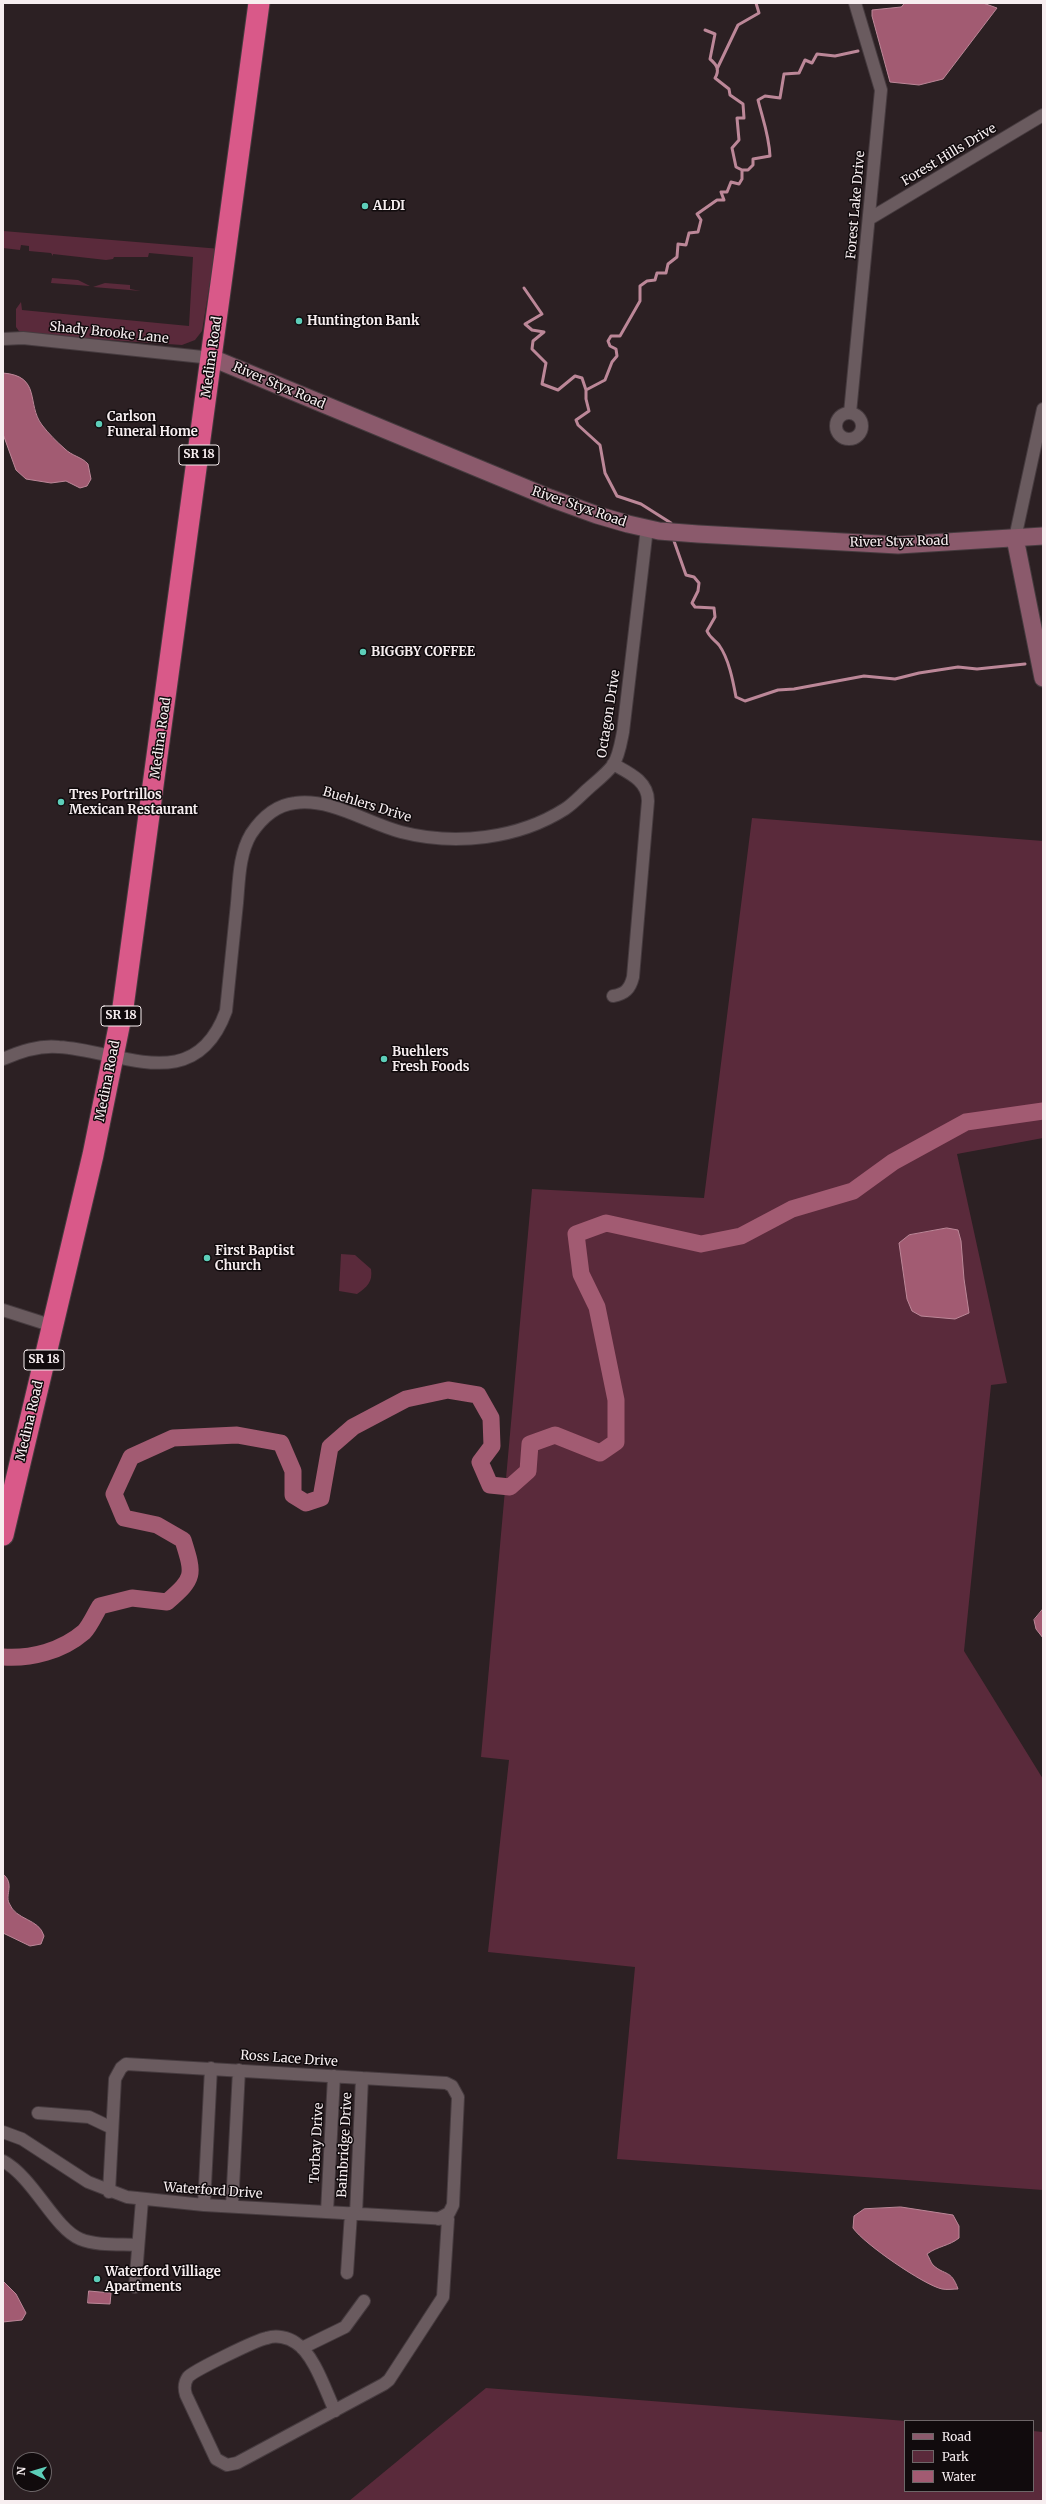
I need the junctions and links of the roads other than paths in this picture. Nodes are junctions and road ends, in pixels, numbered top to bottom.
1 (259, 3) edge
2 (855, 3) edge
3 (1043, 115) edge
4 (869, 219) junction
5 (3, 339) edge
6 (212, 358) junction
7 (1043, 409) edge
8 (850, 413) dead end
9 (648, 528) junction
10 (1043, 536) edge
11 (1015, 538) junction
12 (1043, 678) edge
13 (613, 764) junction
14 (613, 996) dead end
15 (113, 1058) junction
16 (3, 1059) edge
17 (3, 1310) edge
18 (53, 1326) junction
19 (3, 1535) edge
20 (211, 2068) junction
21 (239, 2070) junction
22 (334, 2076) junction
23 (362, 2078) junction
24 (38, 2113) dead end
25 (112, 2128) junction
26 (3, 2132) edge
27 (3, 2161) edge
28 (109, 2192) junction
29 (142, 2200) junction
30 (204, 2204) junction
31 (232, 2206) junction
32 (327, 2212) junction
33 (353, 2214) junction
34 (438, 2219) junction
35 (138, 2245) junction
36 (347, 2274) dead end
37 (135, 2287) dead end
38 (364, 2301) dead end
39 (302, 2348) junction
40 (335, 2411) junction

1 - 6 highway, Medina Road / SR 18
2 - 4 street, Forest Lake Drive
3 - 4 street, Forest Hills Drive
4 - 8 street, Forest Lake Drive
5 - 6 street, Shady Brooke Lane
6 - 9 street, River Styx Road
6 - 15 highway, Medina Road / SR 18
7 - 11 street
9 - 11 street, River Styx Road
9 - 13 street, Octagon Drive
10 - 11 street, River Styx Road
11 - 12 street
13 - 14 street, Octagon Drive
13 - 15 street, Buehlers Drive
15 - 16 street, Buehlers Drive
15 - 18 highway, Medina Road / SR 18
17 - 18 street
18 - 19 highway, Medina Road / SR 18
20 - 21 street, Ross Lace Drive
20 - 25 street, Ross Lace Drive
20 - 30 street
21 - 22 street, Ross Lace Drive
21 - 31 street
22 - 23 street, Ross Lace Drive
22 - 32 street, Torbay Drive
23 - 33 street, Bainbridge Drive
23 - 34 street, Ross Lace Drive
24 - 25 street
25 - 28 street
26 - 28 street, Waterford Drive
27 - 35 street
28 - 29 street, Waterford Drive
29 - 30 street, Waterford Drive
29 - 35 street
30 - 31 street, Waterford Drive
31 - 32 street, Waterford Drive
32 - 33 street, Waterford Drive
33 - 34 street, Waterford Drive
33 - 36 street, Bainbridge Drive
34 - 40 street
35 - 37 street
38 - 39 street
39 - 40 street
39 - 40 street

